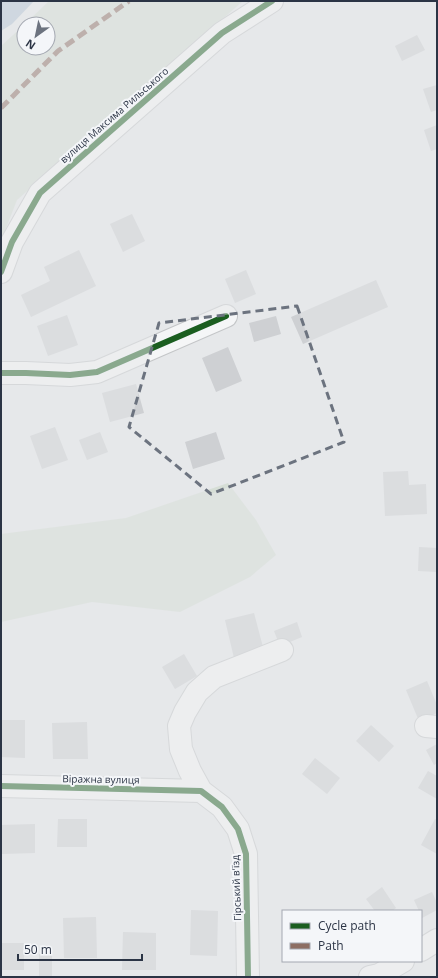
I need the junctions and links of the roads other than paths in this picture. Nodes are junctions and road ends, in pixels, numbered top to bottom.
1 (272, 1) edge
2 (1, 272) edge
3 (226, 316) dead end
4 (1, 373) edge
5 (282, 650) dead end
6 (1, 786) edge
7 (201, 791) junction
8 (437, 940) edge
9 (422, 949) edge
10 (400, 962) edge
11 (248, 977) edge
12 (370, 977) edge

1 - 2 street, вулиця Максима Рильського
3 - 4 street
5 - 7 street
6 - 7 street, Віражна вулиця
7 - 11 street, Гірський в'їзд
8 - 9 street
10 - 12 street

